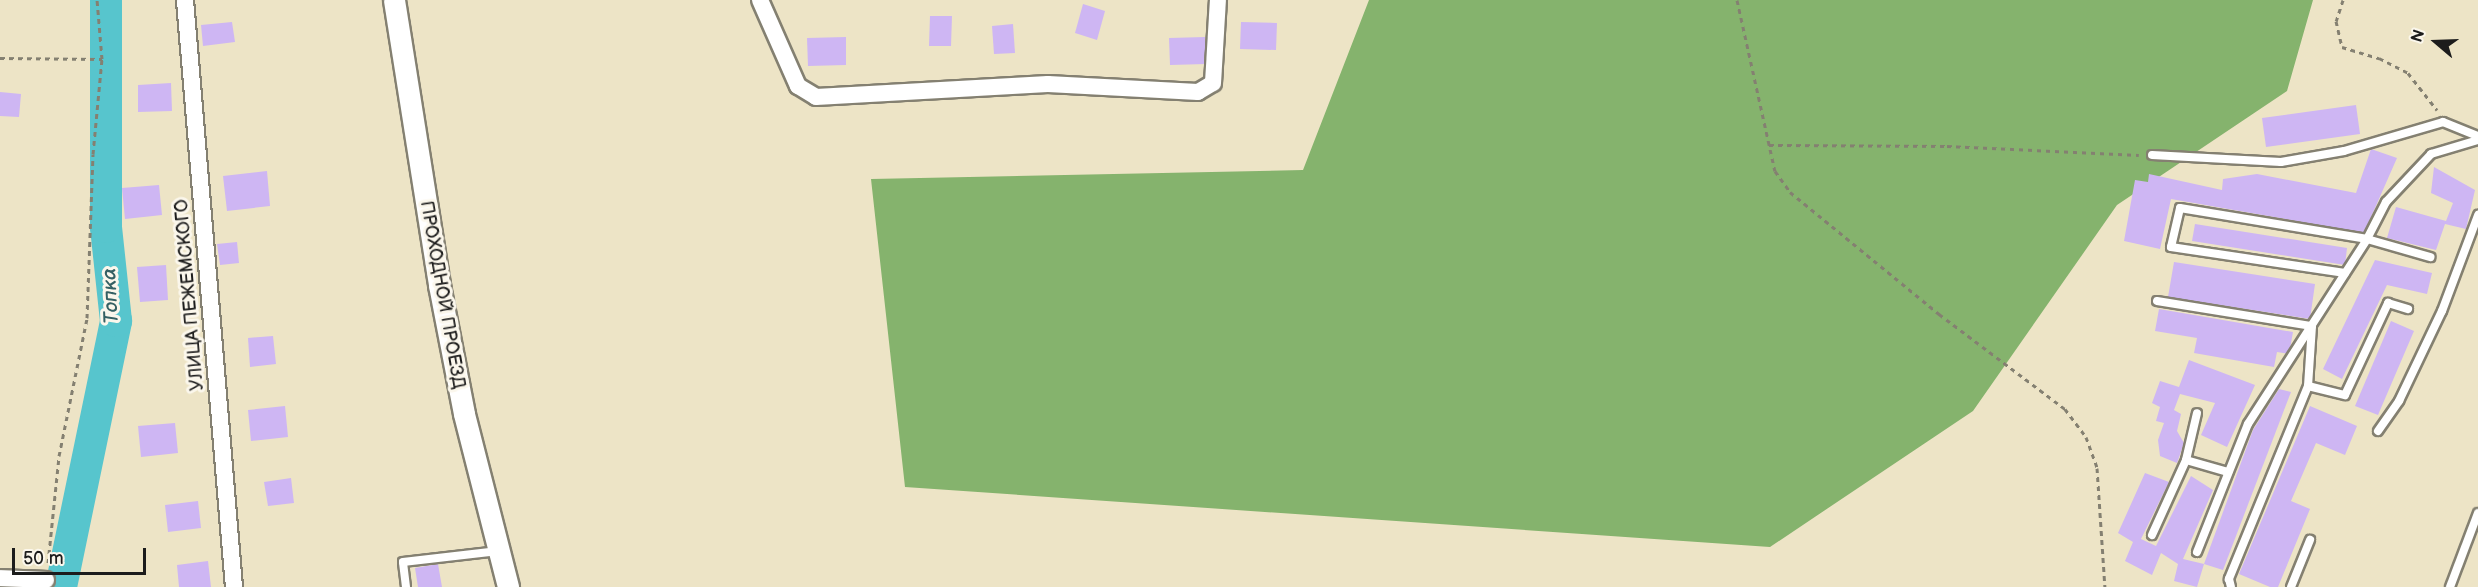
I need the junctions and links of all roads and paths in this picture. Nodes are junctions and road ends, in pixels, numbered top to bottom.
1 (97, 0) edge
2 (185, 0) edge
3 (394, 0) edge
4 (760, 0) edge
5 (1218, 0) edge
6 (1737, 0) edge
7 (2343, 0) edge
8 (0, 58) edge
9 (102, 59) junction
10 (2443, 122) junction
11 (2478, 138) edge
12 (1769, 145) junction
13 (2152, 155) joint
14 (2478, 215) edge
15 (2367, 239) junction
16 (2430, 257) dead end
17 (2345, 273) junction
18 (2157, 301) dead end
19 (2408, 309) dead end
20 (2312, 326) junction
21 (2308, 386) junction
22 (2197, 413) dead end
23 (2378, 431) dead end
24 (2186, 460) junction
25 (2228, 472) junction
26 (2478, 513) edge
27 (2152, 535) dead end
28 (2310, 540) dead end
29 (498, 551) junction
30 (2197, 552) dead end
31 (0, 578) edge
32 (45, 583) edge
33 (234, 587) edge
34 (406, 587) edge
35 (508, 587) edge
36 (2105, 587) edge
37 (2231, 587) edge
38 (2291, 587) edge
39 (2450, 587) edge

1 - 9 path
2 - 33 street, УЛИЦА ПЕЖЕМСКОГО
3 - 29 street, ПРОХОДНОЙ ПРОЕЗД
4 - 5 street
6 - 12 path
7 - 10 path
8 - 9 path
9 - 32 path
10 - 11 lane
10 - 13 lane
11 - 15 lane
12 - 13 path
12 - 36 path
14 - 23 lane
15 - 16 lane
15 - 17 lane
15 - 17 lane
17 - 20 lane
18 - 20 lane
19 - 21 lane
20 - 21 lane
20 - 25 lane
21 - 37 lane
22 - 24 lane
24 - 25 lane
24 - 27 lane
25 - 30 lane
26 - 39 lane
28 - 38 lane
29 - 34 lane
29 - 35 street, ПРОХОДНОЙ ПРОЕЗД
31 - 32 street

